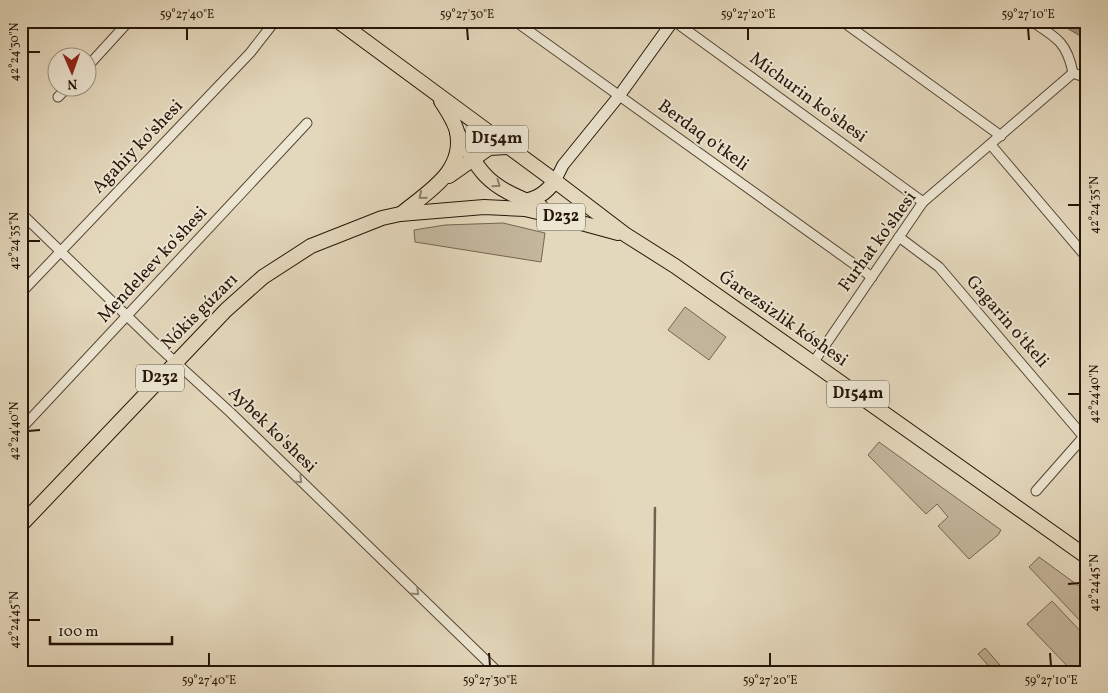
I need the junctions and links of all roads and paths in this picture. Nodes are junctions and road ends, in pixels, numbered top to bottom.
1 (129, 21) edge
2 (275, 21) edge
3 (338, 21) edge
4 (515, 21) edge
5 (674, 21) edge
6 (842, 21) edge
7 (1031, 21) edge
8 (1082, 21) edge
9 (1087, 24) edge
10 (98, 55) edge
11 (1073, 73) junction
12 (1087, 78) edge
13 (439, 96) junction
14 (620, 96) junction
15 (308, 123) dead end
16 (457, 132) junction
17 (1001, 136) junction
18 (991, 145) junction
19 (507, 147) junction
20 (474, 158) junction
21 (444, 179) junction
22 (555, 181) junction
23 (527, 201) junction
24 (924, 202) junction
25 (494, 207) junction
26 (21, 214) edge
27 (400, 214) junction
28 (564, 218) junction
29 (626, 235) junction
30 (899, 237) junction
31 (61, 252) junction
32 (1087, 258) edge
33 (872, 276) junction
34 (21, 293) edge
35 (127, 316) junction
36 (176, 361) junction
37 (814, 363) junction
38 (21, 429) edge
39 (1085, 435) edge
40 (1036, 491) dead end
41 (21, 525) edge
42 (1087, 557) edge
43 (498, 672) edge

1 - 10 street
2 - 31 street, Agahiy ko'shesi
3 - 13 main road, D154m
4 - 14 street, Berdaq o'tkeli
5 - 14 street
5 - 24 street, Michurin ko'shesi
6 - 17 street
7 - 11 street
8 - 9 street
11 - 12 street
11 - 17 street, Furhat ko'shesi
13 - 16 main road
13 - 19 main road, D154m
14 - 22 street
14 - 33 street, Berdaq o'tkeli
15 - 35 street, Mendeleev ko'shesi
16 - 20 main road
16 - 21 main road
17 - 18 street, Furhat ko'shesi
18 - 24 street, Furhat ko'shesi
18 - 32 street
19 - 20 main road
19 - 22 main road, D154m
20 - 21 main road
20 -> 23 main road
21 -> 27 main road
22 - 23 main road, D232
22 - 29 main road, Ǵarezsizlik kóshesi / D154m
23 - 25 main road, D232
23 - 28 main road
24 - 30 street, Furhat ko'shesi
25 - 27 main road, D232
25 - 28 main road, D232
26 - 31 street, Aybek ko'shesi
27 - 36 main road, Nókis gúzarı / D232
28 - 29 main road, D232
29 - 37 main road, Ǵarezsizlik kóshesi / D154m
30 - 33 street, Furhat ko'shesi
30 - 39 street, Gagarin o'tkeli
31 - 34 street, Agahiy ko'shesi
31 - 35 street, Aybek ko'shesi
33 - 37 street, Furhat ko'shesi
35 - 36 street, Aybek ko'shesi
35 - 38 street, Mendeleev ko'shesi
36 - 41 main road, Nókis gúzarı / D232
36 -> 43 street, Aybek ko'shesi
37 - 42 main road, Ǵarezsizlik kóshesi / D154m
39 - 40 street

